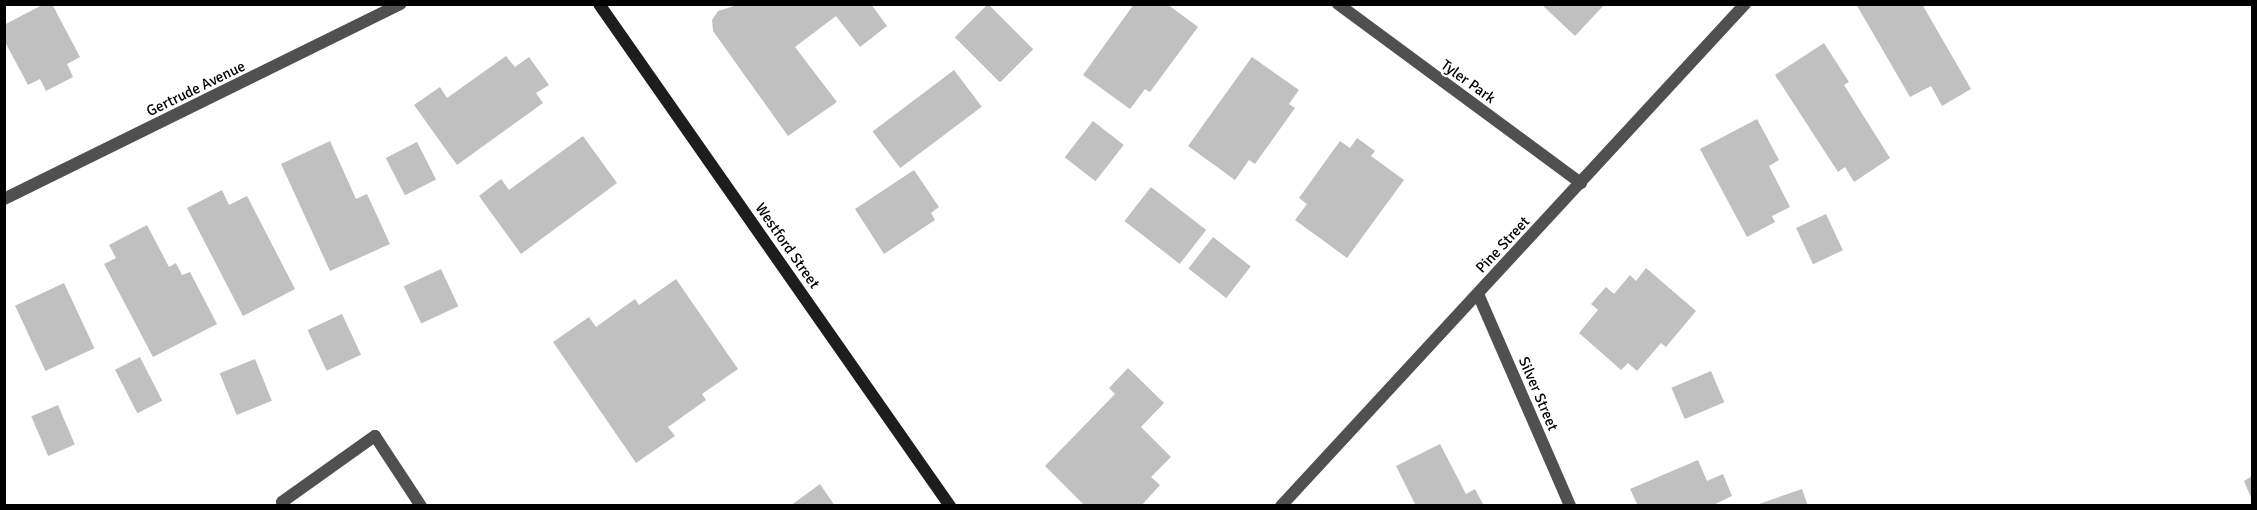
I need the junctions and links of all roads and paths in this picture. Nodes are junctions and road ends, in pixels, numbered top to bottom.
1 (401, 4) edge
2 (599, 4) edge
3 (1338, 4) edge
4 (1745, 4) edge
5 (1581, 183) junction
6 (4, 200) edge
7 (1478, 294) junction
8 (284, 506) edge
9 (421, 506) edge
10 (950, 506) edge
11 (1281, 506) edge
12 (1570, 506) edge

1 - 6 street, Gertrude Avenue
2 - 10 main road, Westford Street
3 - 5 street, Tyler Park
4 - 5 street, Pine Street
5 - 7 street, Pine Street
7 - 11 street, Pine Street
7 - 12 street, Silver Street
8 - 9 street

